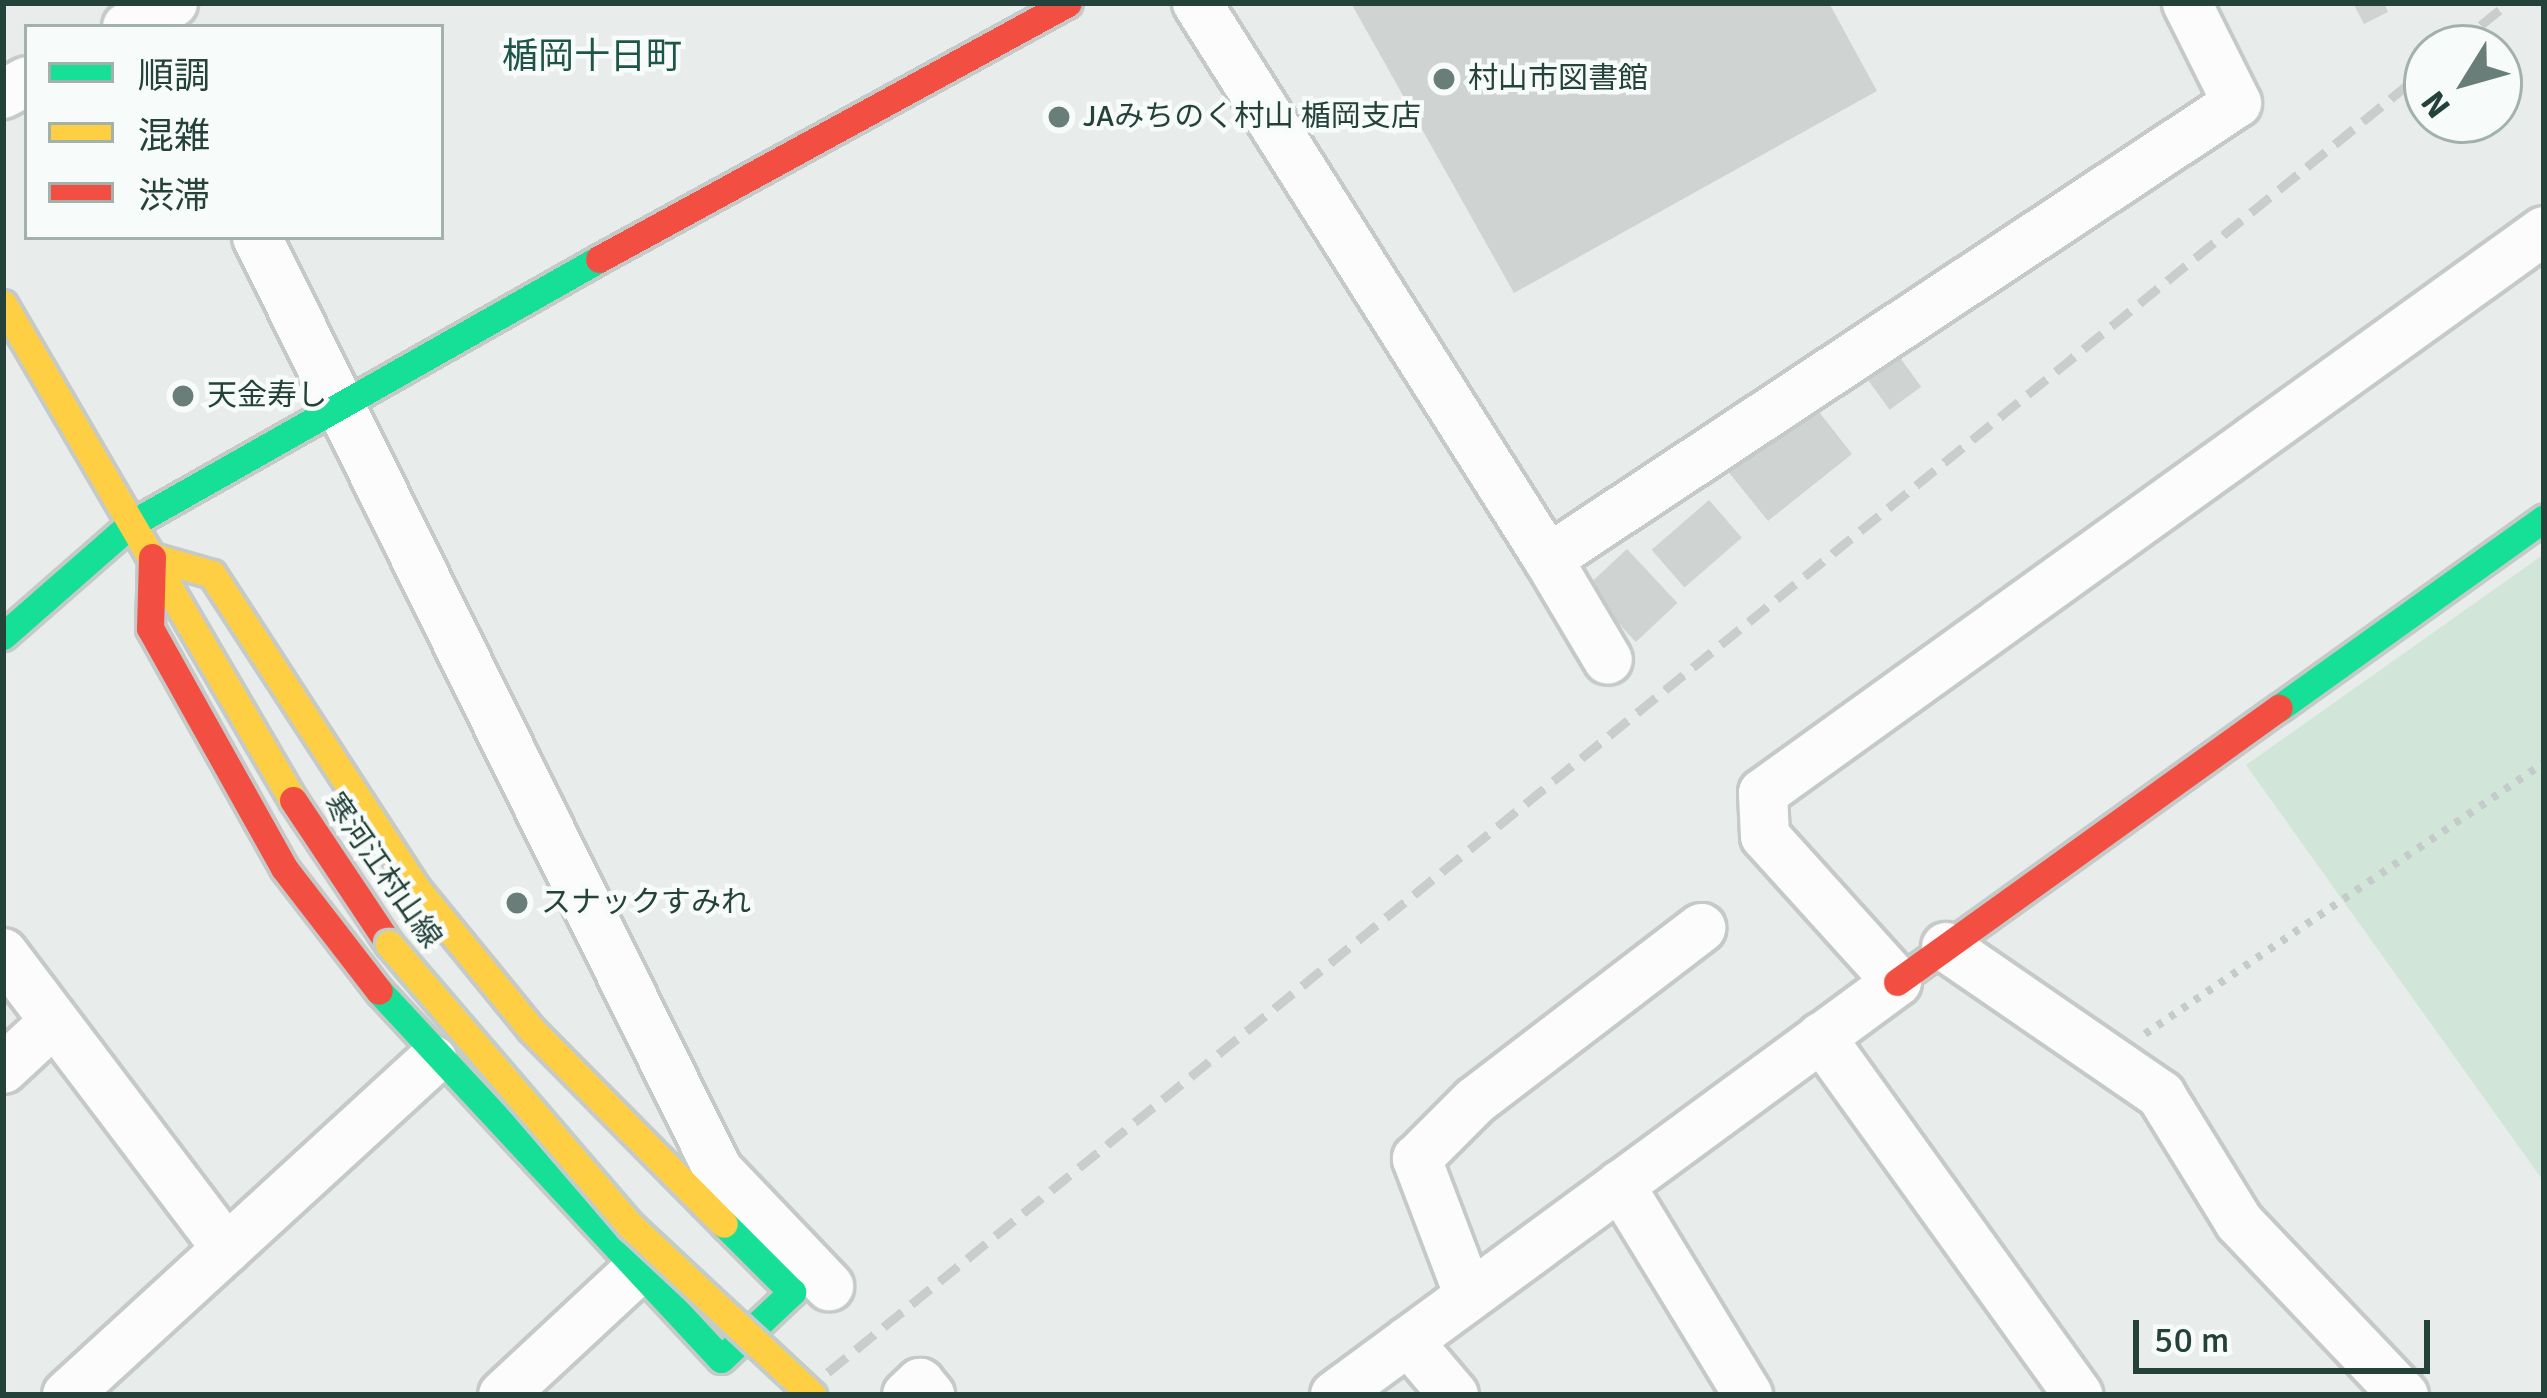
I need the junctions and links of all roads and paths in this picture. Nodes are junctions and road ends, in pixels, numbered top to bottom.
1 (1068, 3) edge
2 (1197, 3) edge
3 (2187, 3) edge
4 (2544, 231) edge
5 (258, 240) edge
6 (3, 304) edge
7 (335, 403) junction
8 (2544, 518) edge
9 (131, 524) junction
10 (152, 557) junction
11 (1548, 559) junction
12 (3, 636) edge
13 (1607, 660) dead end
14 (2544, 763) edge
15 (1701, 928) dead end
16 (1946, 947) junction
17 (3, 953) edge
18 (1897, 982) junction
19 (54, 1022) junction
20 (1821, 1037) junction
21 (2115, 1056) junction
22 (433, 1060) junction
23 (3, 1069) edge
24 (1620, 1185) junction
25 (711, 1187) junction
26 (227, 1249) junction
27 (632, 1275) junction
28 (829, 1286) dead end
29 (1469, 1295) junction
30 (1408, 1341) junction
31 (89, 1388) edge
32 (502, 1395) edge
33 (812, 1395) edge
34 (907, 1395) edge
35 (930, 1395) edge
36 (1335, 1395) edge
37 (1454, 1395) edge
38 (1748, 1395) edge
39 (2078, 1395) edge
40 (2404, 1395) edge

1 - 7 street
2 - 11 street
3 - 11 street
4 - 18 street
5 - 7 street
6 - 9 street, 寒河江村山線
7 - 9 street
7 - 25 street
8 - 16 street
9 - 10 street, 寒河江村山線
9 - 12 street
10 - 22 street
10 - 25 street
10 - 33 street, 寒河江村山線, bridge
11 - 13 street
14 - 21 path
15 - 29 street
16 - 18 street
16 - 21 street
17 - 19 street
18 - 20 street
19 - 23 street
19 - 26 street
20 - 24 street
20 - 39 street
21 - 40 street
22 - 26 street
22 - 27 street
24 - 29 street
24 - 38 street
25 - 27 street
25 - 28 street
26 - 31 street
27 - 32 street
29 - 30 street
30 - 36 street
30 - 37 street
34 - 35 street

